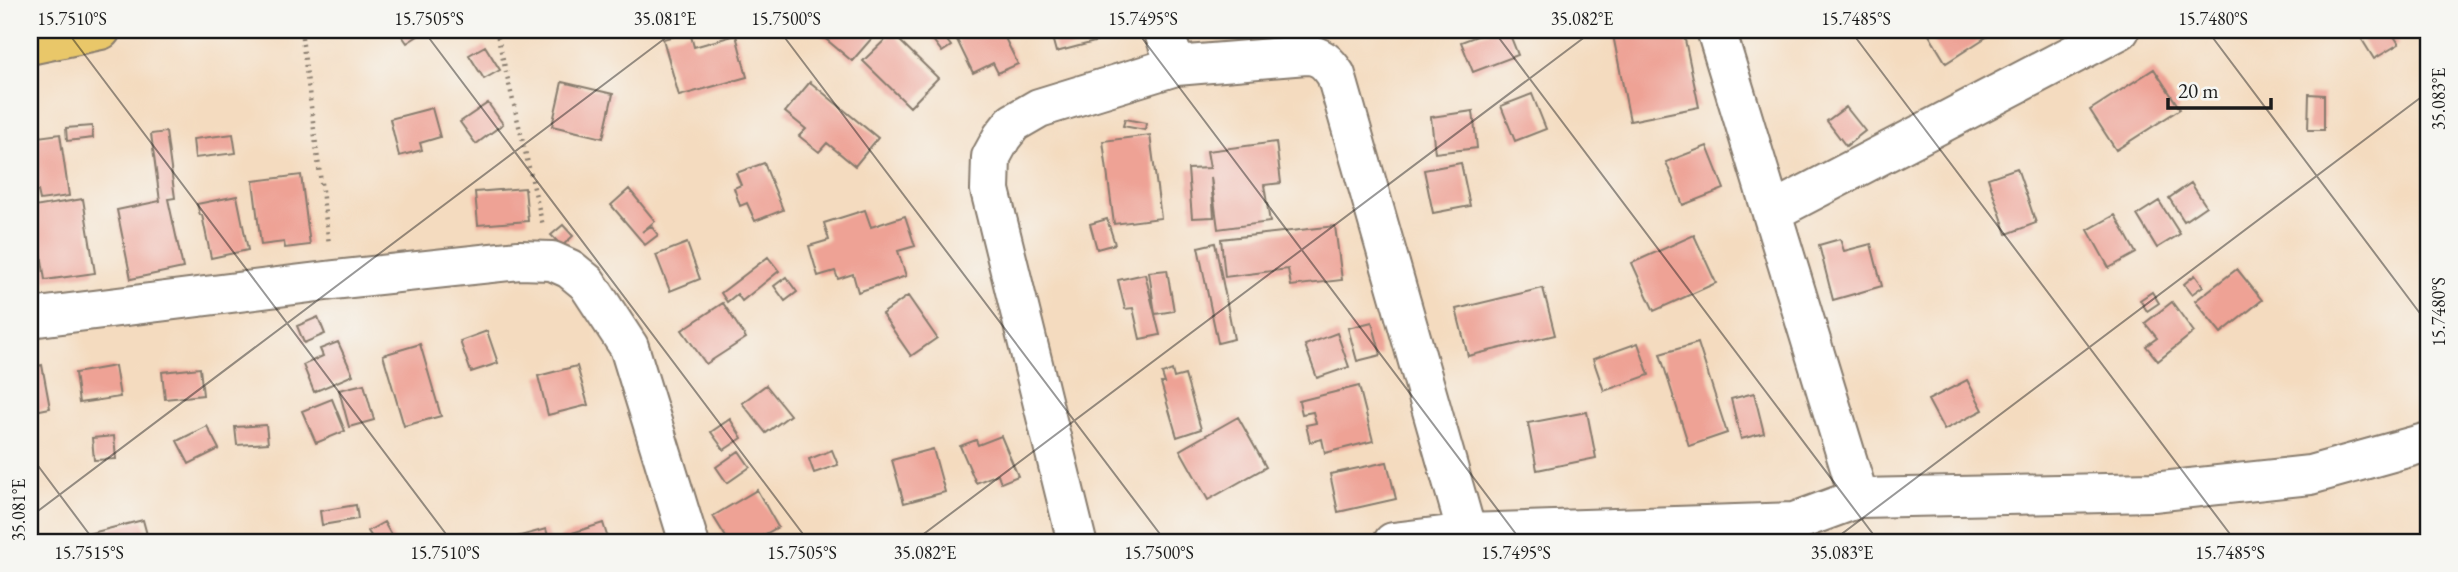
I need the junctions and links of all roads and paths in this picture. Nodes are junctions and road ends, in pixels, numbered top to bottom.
1 (101, 30) edge
2 (301, 30) edge
3 (496, 30) edge
4 (1163, 30) edge
5 (1716, 30) edge
6 (2120, 30) edge
7 (30, 44) edge
8 (1176, 66) junction
9 (1772, 212) junction
10 (552, 261) junction
11 (334, 280) junction
12 (30, 318) edge
13 (2428, 442) edge
14 (1858, 498) junction
15 (1467, 533) junction
16 (689, 542) edge
17 (1077, 542) edge
18 (1393, 542) edge

1 - 7 main road
2 - 11 path
3 - 10 path
4 - 8 street
5 - 9 street
6 - 9 street
8 - 15 street
8 - 17 street
9 - 14 street
10 - 11 street
10 - 16 street
11 - 12 street
13 - 14 street
14 - 15 street
15 - 18 street

